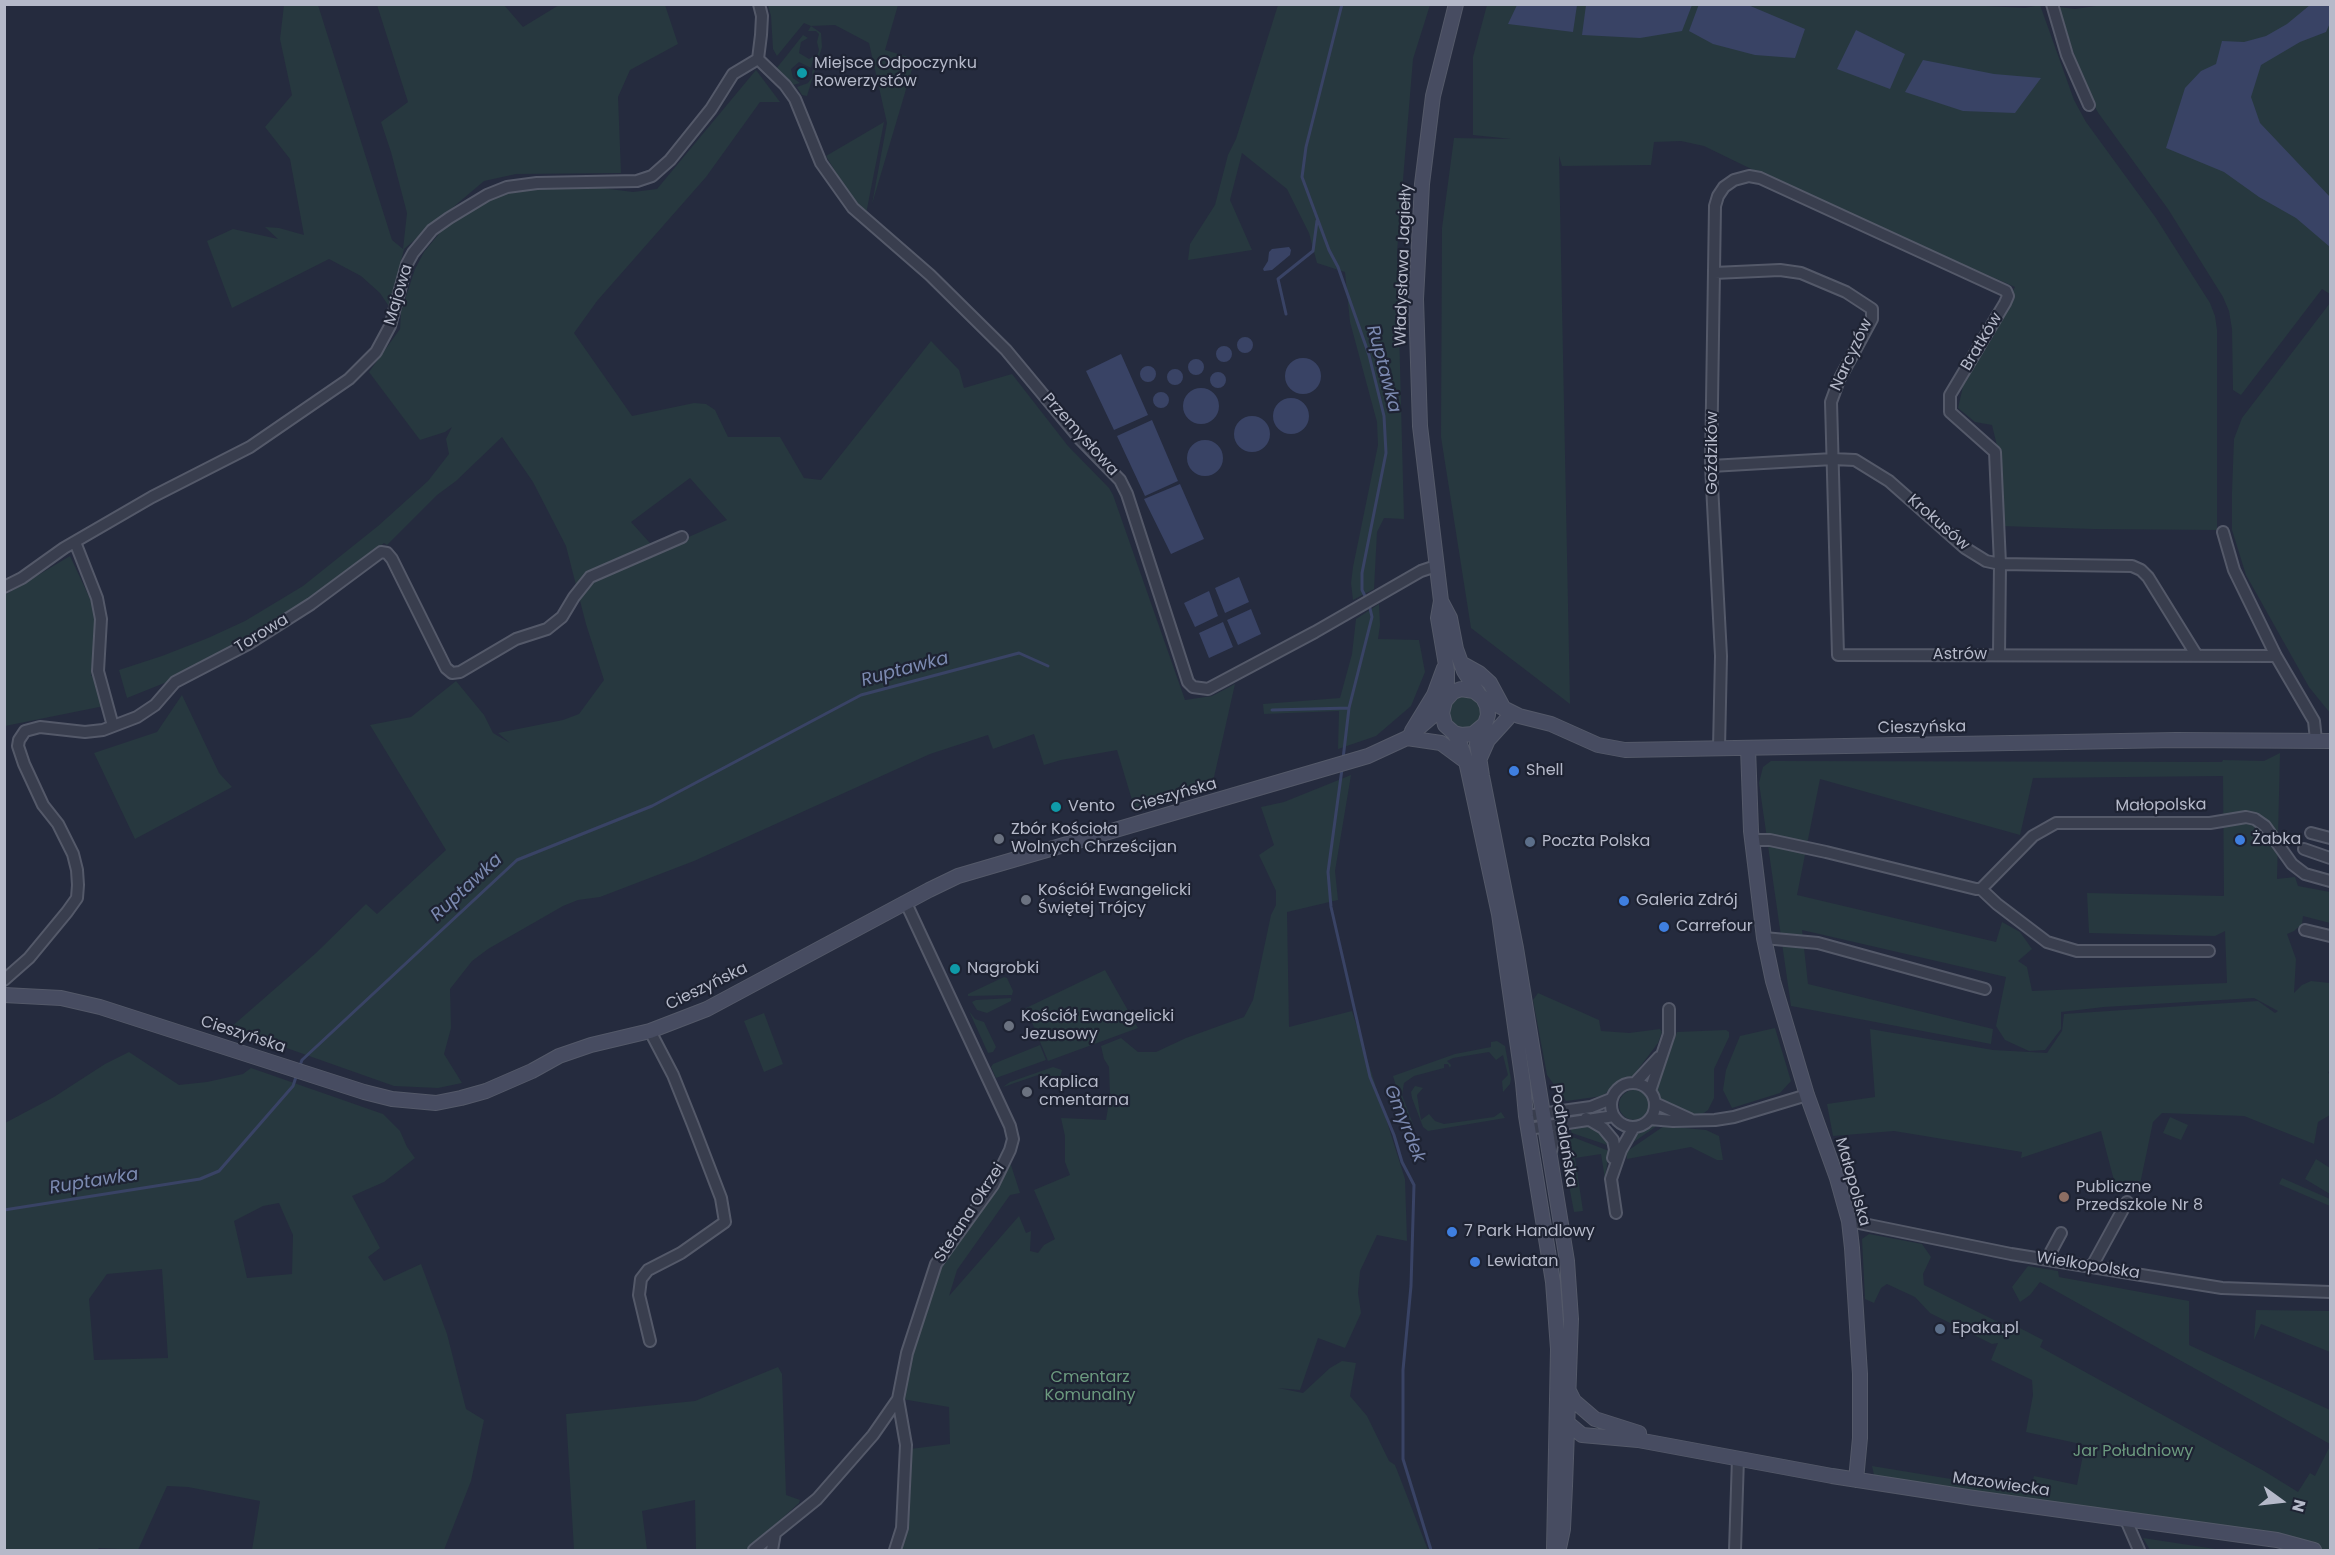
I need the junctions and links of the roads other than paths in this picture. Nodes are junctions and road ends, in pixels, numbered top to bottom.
1 (759, 4) edge
2 (1456, 4) edge
3 (2052, 4) edge
4 (758, 59) junction
5 (2089, 105) dead end
6 (1749, 176) joint
7 (1714, 273) junction
8 (1833, 459) junction
9 (1711, 466) junction
10 (2223, 531) dead end
11 (682, 537) dead end
12 (75, 542) junction
13 (2001, 564) junction
14 (1436, 566) junction
15 (4, 587) edge
16 (1441, 601) junction
17 (1999, 655) junction
18 (2198, 656) junction
19 (2276, 656) junction
20 (1446, 663) junction
21 (1461, 663) junction
22 (1481, 696) junction
23 (1444, 703) junction
24 (1510, 714) junction
25 (113, 726) junction
26 (1482, 727) junction
27 (1453, 732) junction
28 (1407, 738) junction
29 (2323, 741) edge
30 (1719, 748) junction
31 (1748, 748) junction
32 (1473, 760) junction
33 (2311, 833) dead end
34 (2331, 838) edge
35 (1752, 840) junction
36 (2304, 849) dead end
37 (2331, 858) edge
38 (2331, 881) edge
39 (1981, 889) junction
40 (906, 903) junction
41 (2305, 930) dead end
42 (2331, 936) edge
43 (1764, 938) junction
44 (2209, 951) dead end
45 (4, 980) edge
46 (1985, 988) dead end
47 (4, 995) edge
48 (1669, 1009) dead end
49 (650, 1031) junction
50 (1661, 1055) junction
51 (1635, 1083) junction
52 (1539, 1090) junction
53 (1650, 1091) junction
54 (1807, 1095) junction
55 (1611, 1099) junction
56 (1655, 1103) junction
57 (1564, 1111) junction
58 (1615, 1117) junction
59 (1586, 1118) junction
60 (1650, 1119) junction
61 (1693, 1120) junction
62 (1535, 1121) junction
63 (1566, 1122) junction
64 (1634, 1127) junction
65 (1615, 1150) junction
66 (1550, 1157) junction
67 (1611, 1179) junction
68 (2127, 1202) dead end
69 (1616, 1213) dead end
70 (1849, 1221) junction
71 (2061, 1233) dead end
72 (2047, 1259) junction
73 (2092, 1266) junction
74 (2331, 1292) edge
75 (650, 1341) dead end
76 (1568, 1388) junction
77 (898, 1399) junction
78 (1556, 1408) junction
79 (1595, 1419) junction
80 (1568, 1423) junction
81 (1582, 1435) junction
82 (1556, 1437) junction
83 (1684, 1447) junction
84 (1567, 1450) junction
85 (1738, 1458) junction
86 (1856, 1480) junction
87 (2126, 1520) junction
88 (776, 1533) junction
89 (754, 1551) edge
90 (772, 1551) edge
91 (895, 1551) edge
92 (1554, 1551) edge
93 (1559, 1551) edge
94 (1735, 1551) edge
95 (2139, 1551) edge
96 (2314, 1551) edge

1 - 4 street
2 - 14 street, Władysława Jagiełły
3 - 5 street
4 - 12 street, Majowa
4 - 14 street, Przemysłowa
6 - 7 street, Goździków
6 - 13 street, Bratków
7 - 8 street, Narcyzów
7 - 9 street, Goździków
8 - 9 street, Krokusów
8 - 13 street, Krokusów
8 - 17 street, Astrów
9 - 30 street, Goździków
10 - 19 street
11 - 25 street, Torowa
12 - 15 street, Majowa
12 - 25 street
13 - 17 street, Bratków
13 - 18 street, Krokusów
14 - 16 street, Władysława Jagiełły
16 - 20 street, Władysława Jagiełły
16 - 21 street, Władysława Jagiełły
17 - 18 street, Astrów
18 - 19 street, Astrów
19 - 29 street
20 - 23 street, Władysława Jagiełły
20 - 28 street
21 - 22 street, Władysława Jagiełły
21 - 24 street
22 - 23 street
22 - 24 street, Cieszyńska
22 - 26 street
23 - 27 street
23 - 28 street, Cieszyńska
24 - 26 street, Cieszyńska
24 - 30 street, Cieszyńska
24 - 32 street
25 - 45 street, Torowa
26 - 27 street
26 - 32 street, Podhalańska
27 - 28 street, Cieszyńska
27 - 32 street, Podhalańska
28 - 32 street
28 - 40 street, Cieszyńska
29 - 31 street, Cieszyńska
30 - 31 street, Cieszyńska
31 - 35 street, Małopolska
32 - 52 street, Podhalańska
32 - 62 street, Podhalańska
33 - 34 street
35 - 39 street
35 - 43 street, Małopolska
36 - 37 street
38 - 39 street, Małopolska
39 - 44 street
40 - 49 street, Cieszyńska
40 - 77 street, Stefana Okrzei
41 - 42 street
43 - 46 street
43 - 54 street, Małopolska
47 - 49 street, Cieszyńska
48 - 50 street
49 - 75 street
50 - 51 street
50 - 53 street
51 - 53 street
51 - 55 street
52 - 57 street
52 - 62 street, Podhalańska
53 - 56 street
54 - 61 street
54 - 70 street, Małopolska
55 - 57 street
55 - 58 street
56 - 60 street
56 - 61 street
57 - 62 street
58 - 59 street
58 - 64 street
58 - 65 street
59 - 63 street
59 - 65 street
60 - 61 street
60 - 64 street
62 - 63 street
62 - 66 street, Podhalańska
62 - 78 street, Podhalańska
63 - 66 street
64 - 67 street
65 - 67 street
66 - 76 street, Podhalańska
67 - 69 street
68 - 73 street
70 - 72 street, Wielkopolska
70 - 86 street, Małopolska
71 - 72 street
72 - 73 street, Wielkopolska
73 - 74 street, Wielkopolska
76 - 79 street, Mazowiecka
76 - 80 street, Podhalańska
77 - 88 street, Stefana Okrzei
77 - 91 street, Stefana Okrzei
78 - 80 street
78 - 82 street, Podhalańska
79 - 80 street, Mazowiecka
79 - 83 street, Mazowiecka
80 - 81 street
80 - 82 street
80 - 84 street, Podhalańska
81 - 83 street, Mazowiecka
81 - 84 street
82 - 92 street, Podhalańska
83 - 85 street, Mazowiecka
84 - 93 street, Podhalańska
85 - 86 street, Mazowiecka
85 - 94 street
86 - 87 street, Mazowiecka
87 - 95 street
87 - 96 street, Mazowiecka
88 - 89 street, Stefana Okrzei
88 - 90 street

